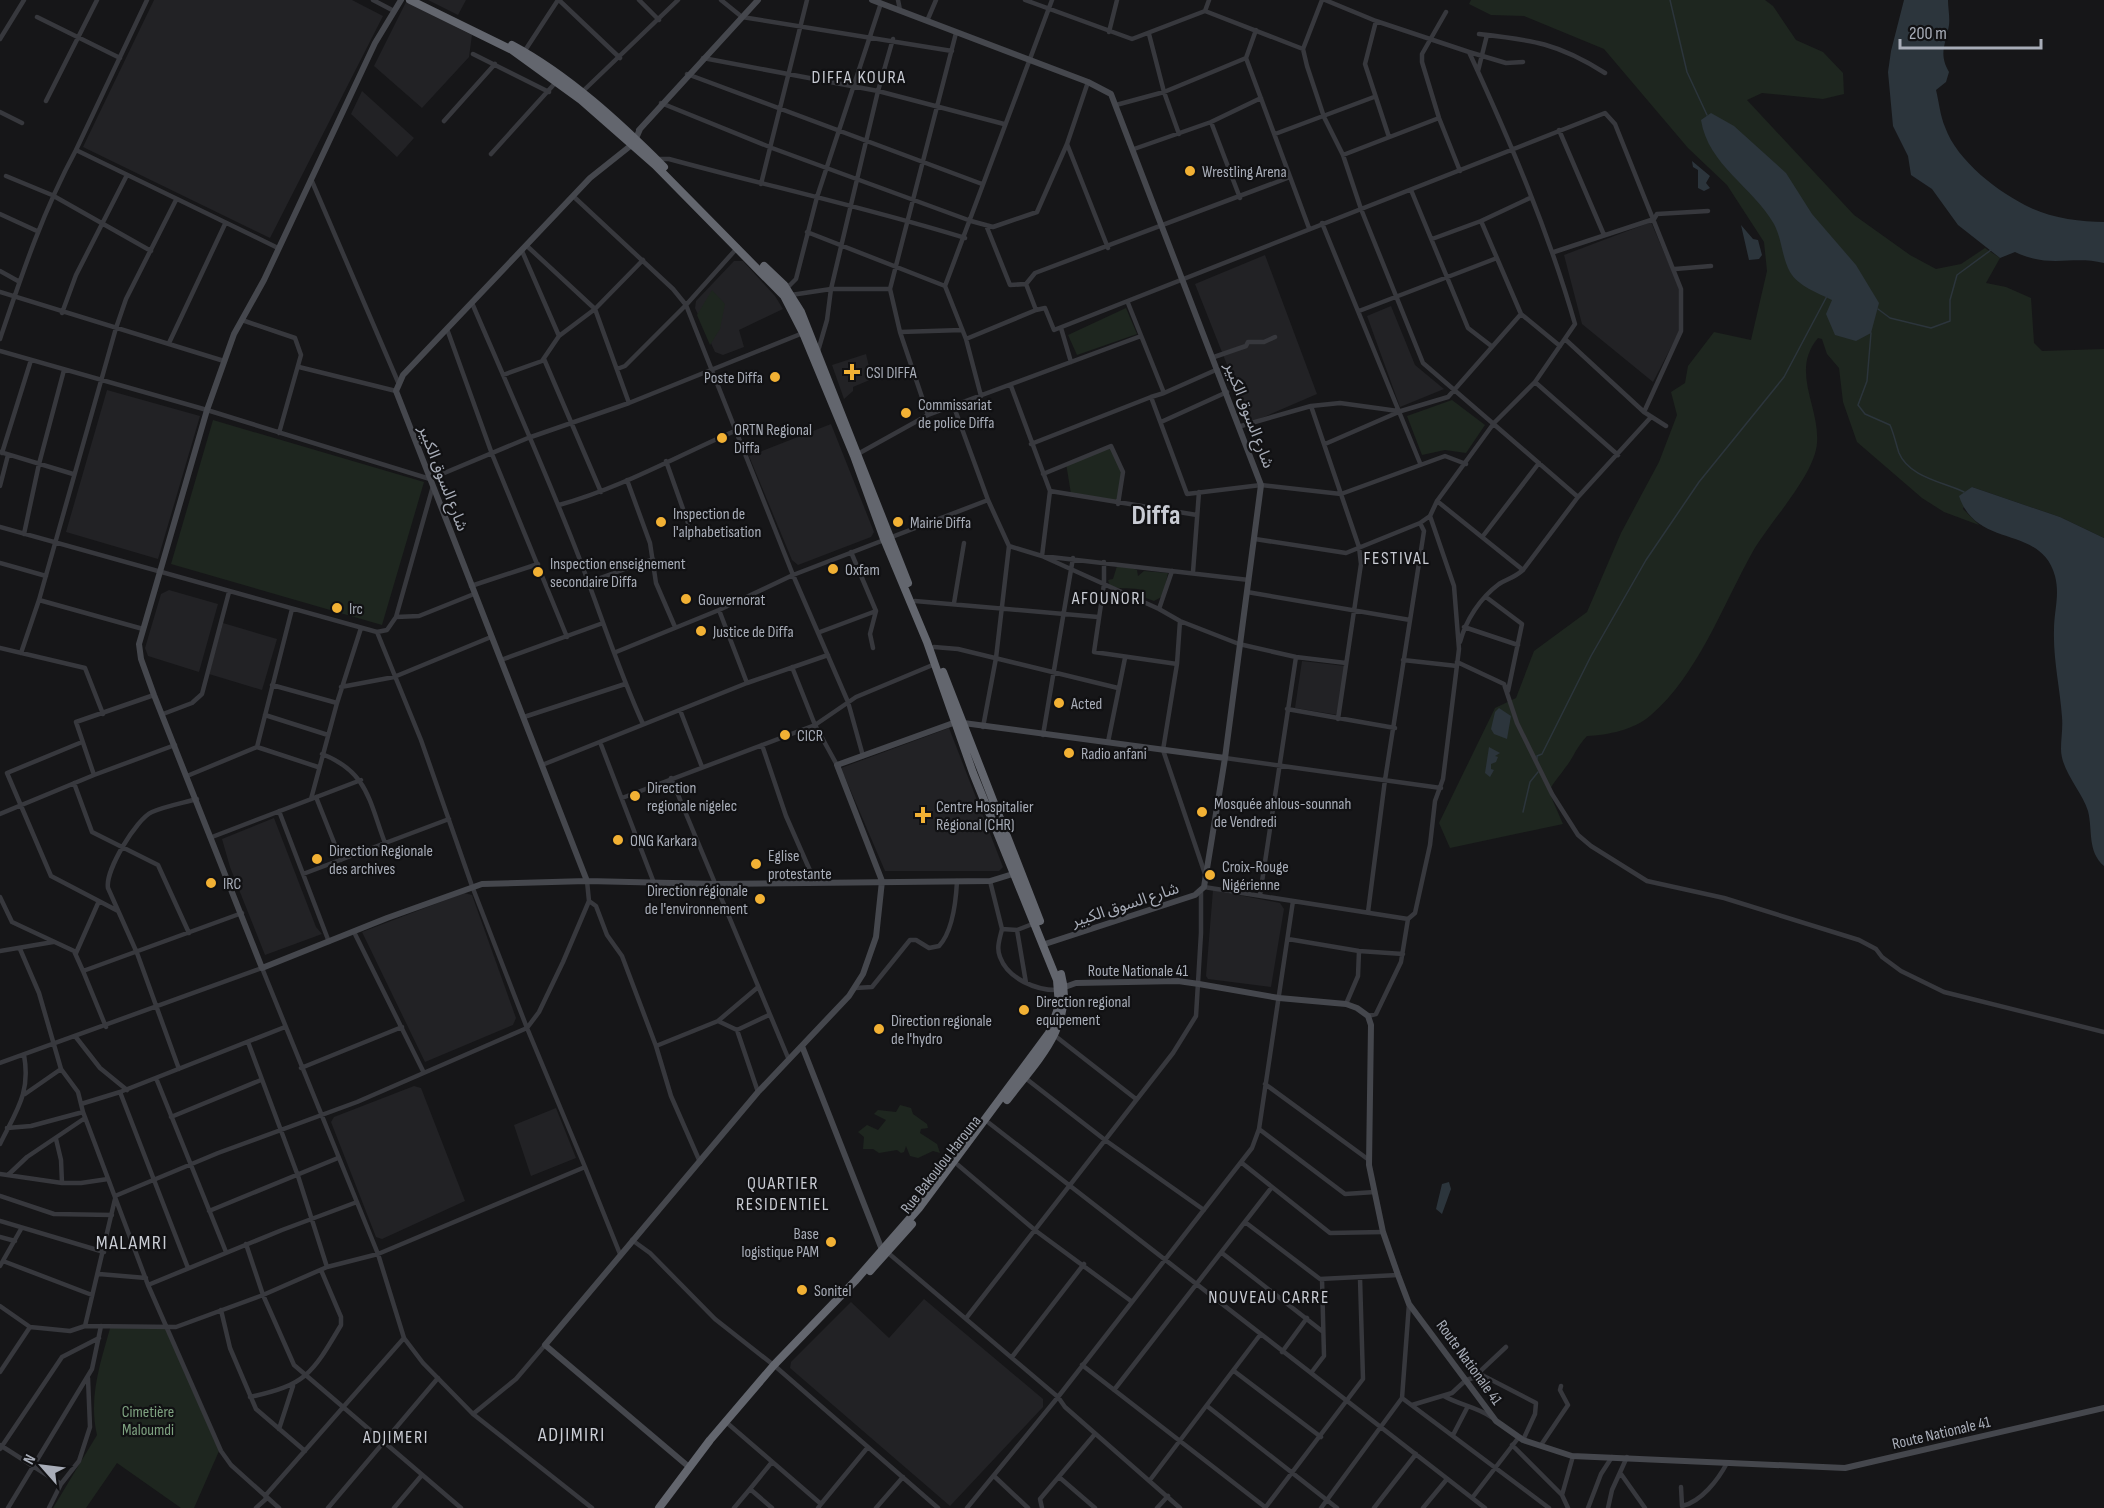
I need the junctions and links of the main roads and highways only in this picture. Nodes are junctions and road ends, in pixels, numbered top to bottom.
1 (410, 0) edge
2 (417, 0) edge
3 (631, 140) junction
4 (856, 455) junction
5 (887, 538) junction
6 (960, 722) junction
7 (1061, 988) junction
8 (885, 1251) junction
9 (659, 1508) edge

1 - 3 highway
2 - 3 highway
3 - 4 highway
3 - 4 highway
4 - 5 highway
5 - 6 highway
5 - 6 highway
6 - 7 highway, Rue Bakoulou Harouna
7 - 8 highway, Rue Bakoulou Harouna
7 - 8 highway, Rue Bakoulou Harouna
8 - 9 highway, Rue Bakoulou Harouna

